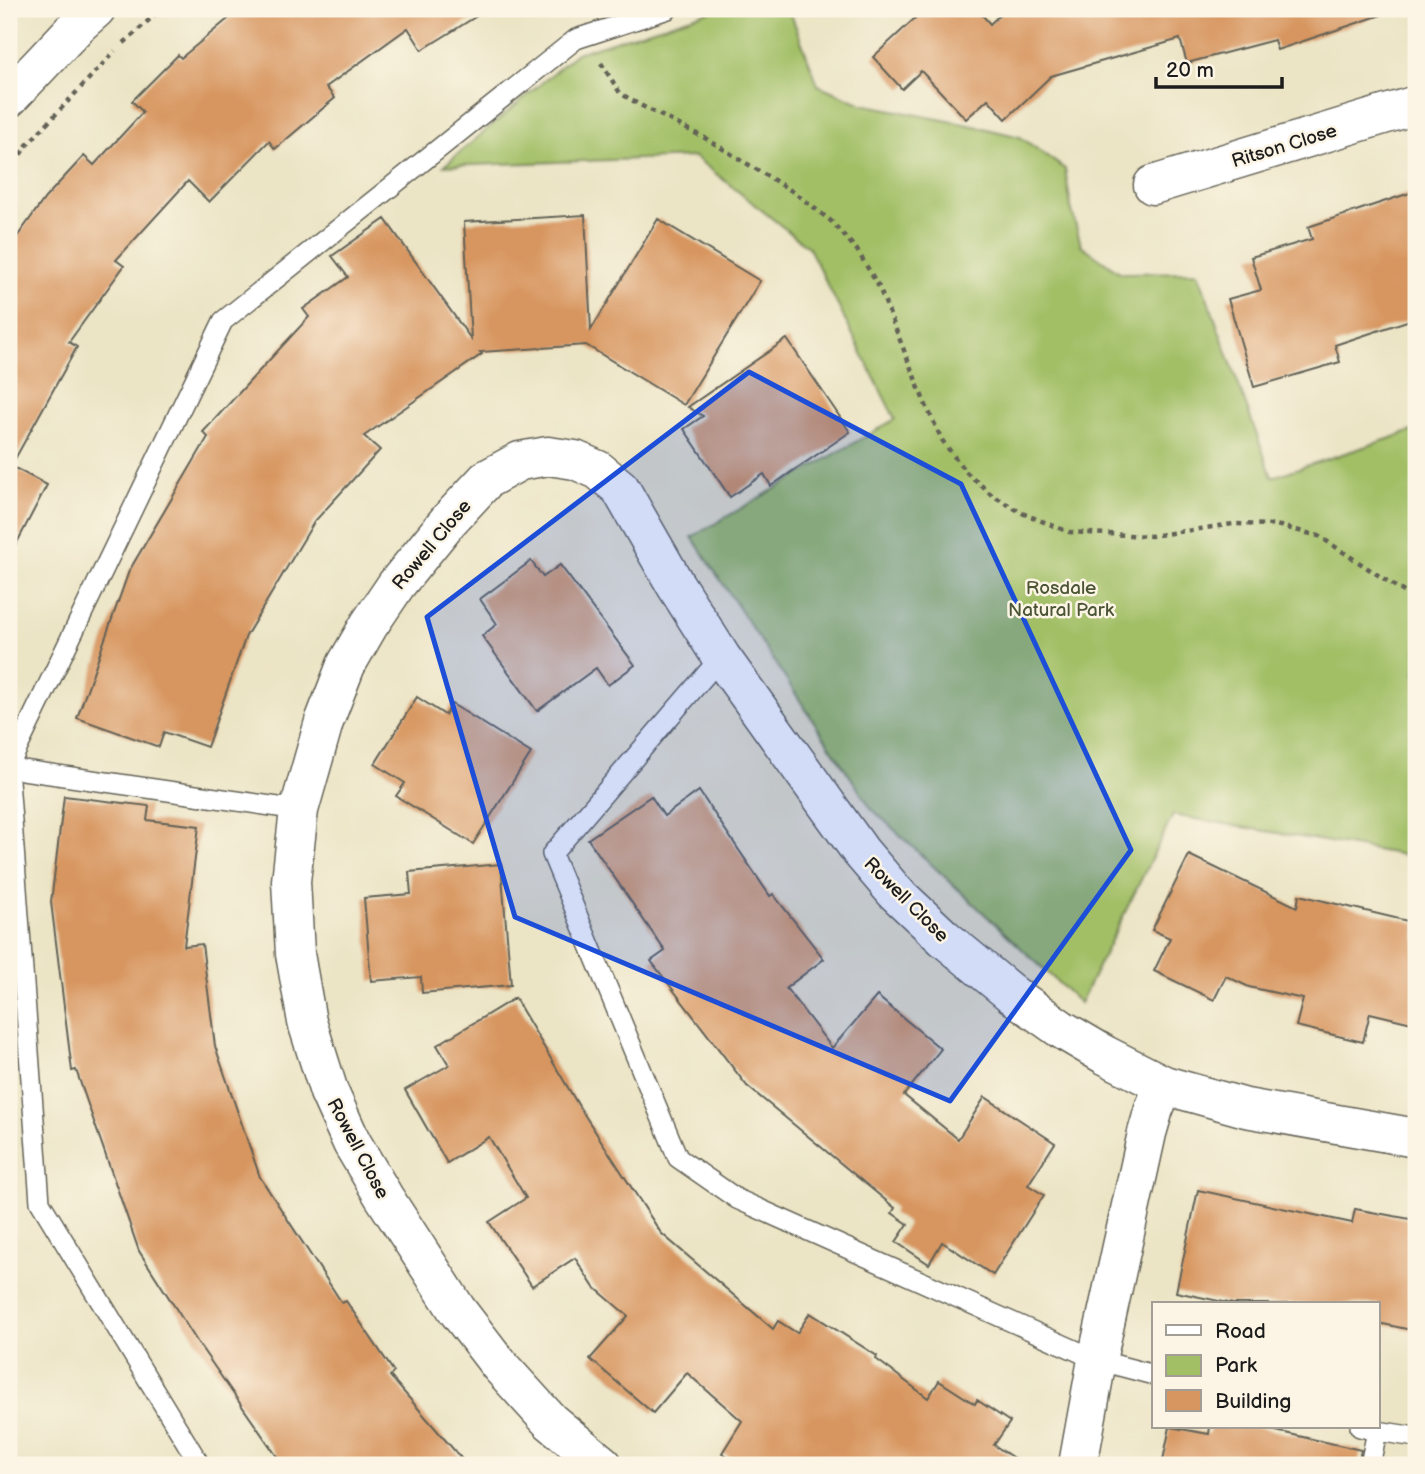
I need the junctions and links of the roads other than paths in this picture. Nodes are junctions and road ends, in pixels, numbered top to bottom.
1 (96, 9) edge
2 (668, 9) edge
3 (9, 98) edge
4 (1416, 105) edge
5 (1153, 185) dead end
6 (721, 657) junction
7 (9, 767) edge
8 (9, 780) edge
9 (299, 810) junction
10 (1164, 1085) junction
11 (1416, 1138) edge
12 (1097, 1360) junction
13 (1152, 1374) edge
14 (1368, 1429) edge
15 (1416, 1437) edge
16 (200, 1465) edge
17 (603, 1465) edge
18 (1077, 1465) edge
19 (1370, 1465) edge

1 - 3 street
2 - 7 lane
4 - 5 street, Ritson Close
6 - 9 street, Rowell Close
6 - 10 street, Rowell Close
6 - 12 lane
7 - 9 lane
8 - 16 lane
9 - 17 street, Rowell Close
10 - 11 street, Rowell Close
10 - 12 street
12 - 13 lane
12 - 18 street
14 - 15 lane
14 - 19 lane

